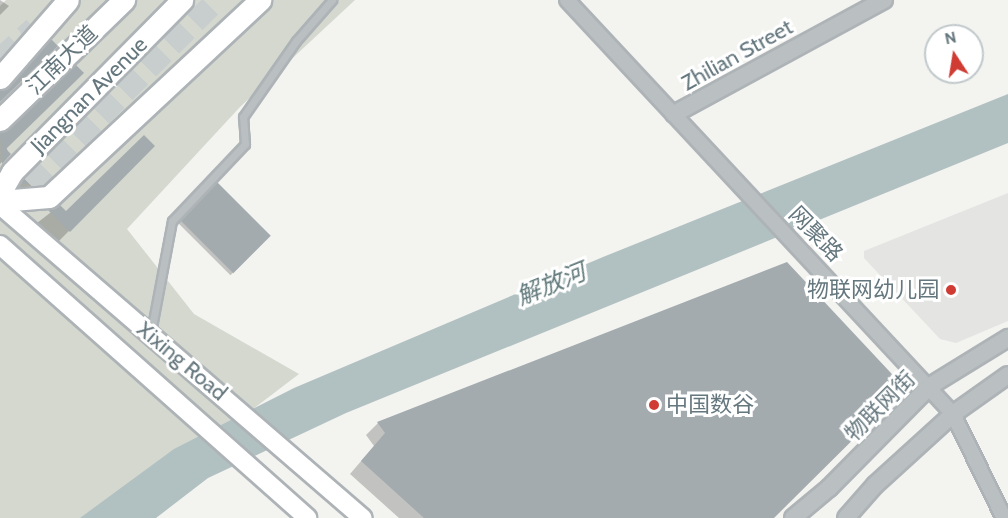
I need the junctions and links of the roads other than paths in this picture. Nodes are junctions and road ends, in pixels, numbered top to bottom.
1 (68, 0) edge
2 (124, 0) edge
3 (182, 0) edge
4 (260, 0) edge
5 (332, 0) edge
6 (567, 0) edge
7 (884, 0) edge
8 (0, 78) edge
9 (675, 114) junction
10 (0, 120) edge
11 (0, 194) edge
12 (0, 203) edge
13 (0, 245) edge
14 (151, 335) junction
15 (1008, 338) edge
16 (1008, 375) edge
17 (930, 386) junction
18 (953, 414) junction
19 (307, 518) edge
20 (363, 518) edge
21 (793, 518) edge
22 (846, 518) edge
23 (1004, 518) edge

1 - 8 main road
2 - 10 main road, 江南大道
3 - 11 main road, Jiangnan Avenue
4 - 12 main road
5 - 14 lane
6 - 9 street, 网聚路
7 - 9 street, Zhilian Street
9 - 17 street, 网聚路
12 - 14 main road, Xixing Road
13 - 19 main road, Xixing Road
14 - 20 main road, Xixing Road
15 - 17 street, 物联网街
16 - 18 street
17 - 18 street, 网聚路
17 - 21 street, 物联网街
18 - 22 street
18 - 23 street, 网聚路

